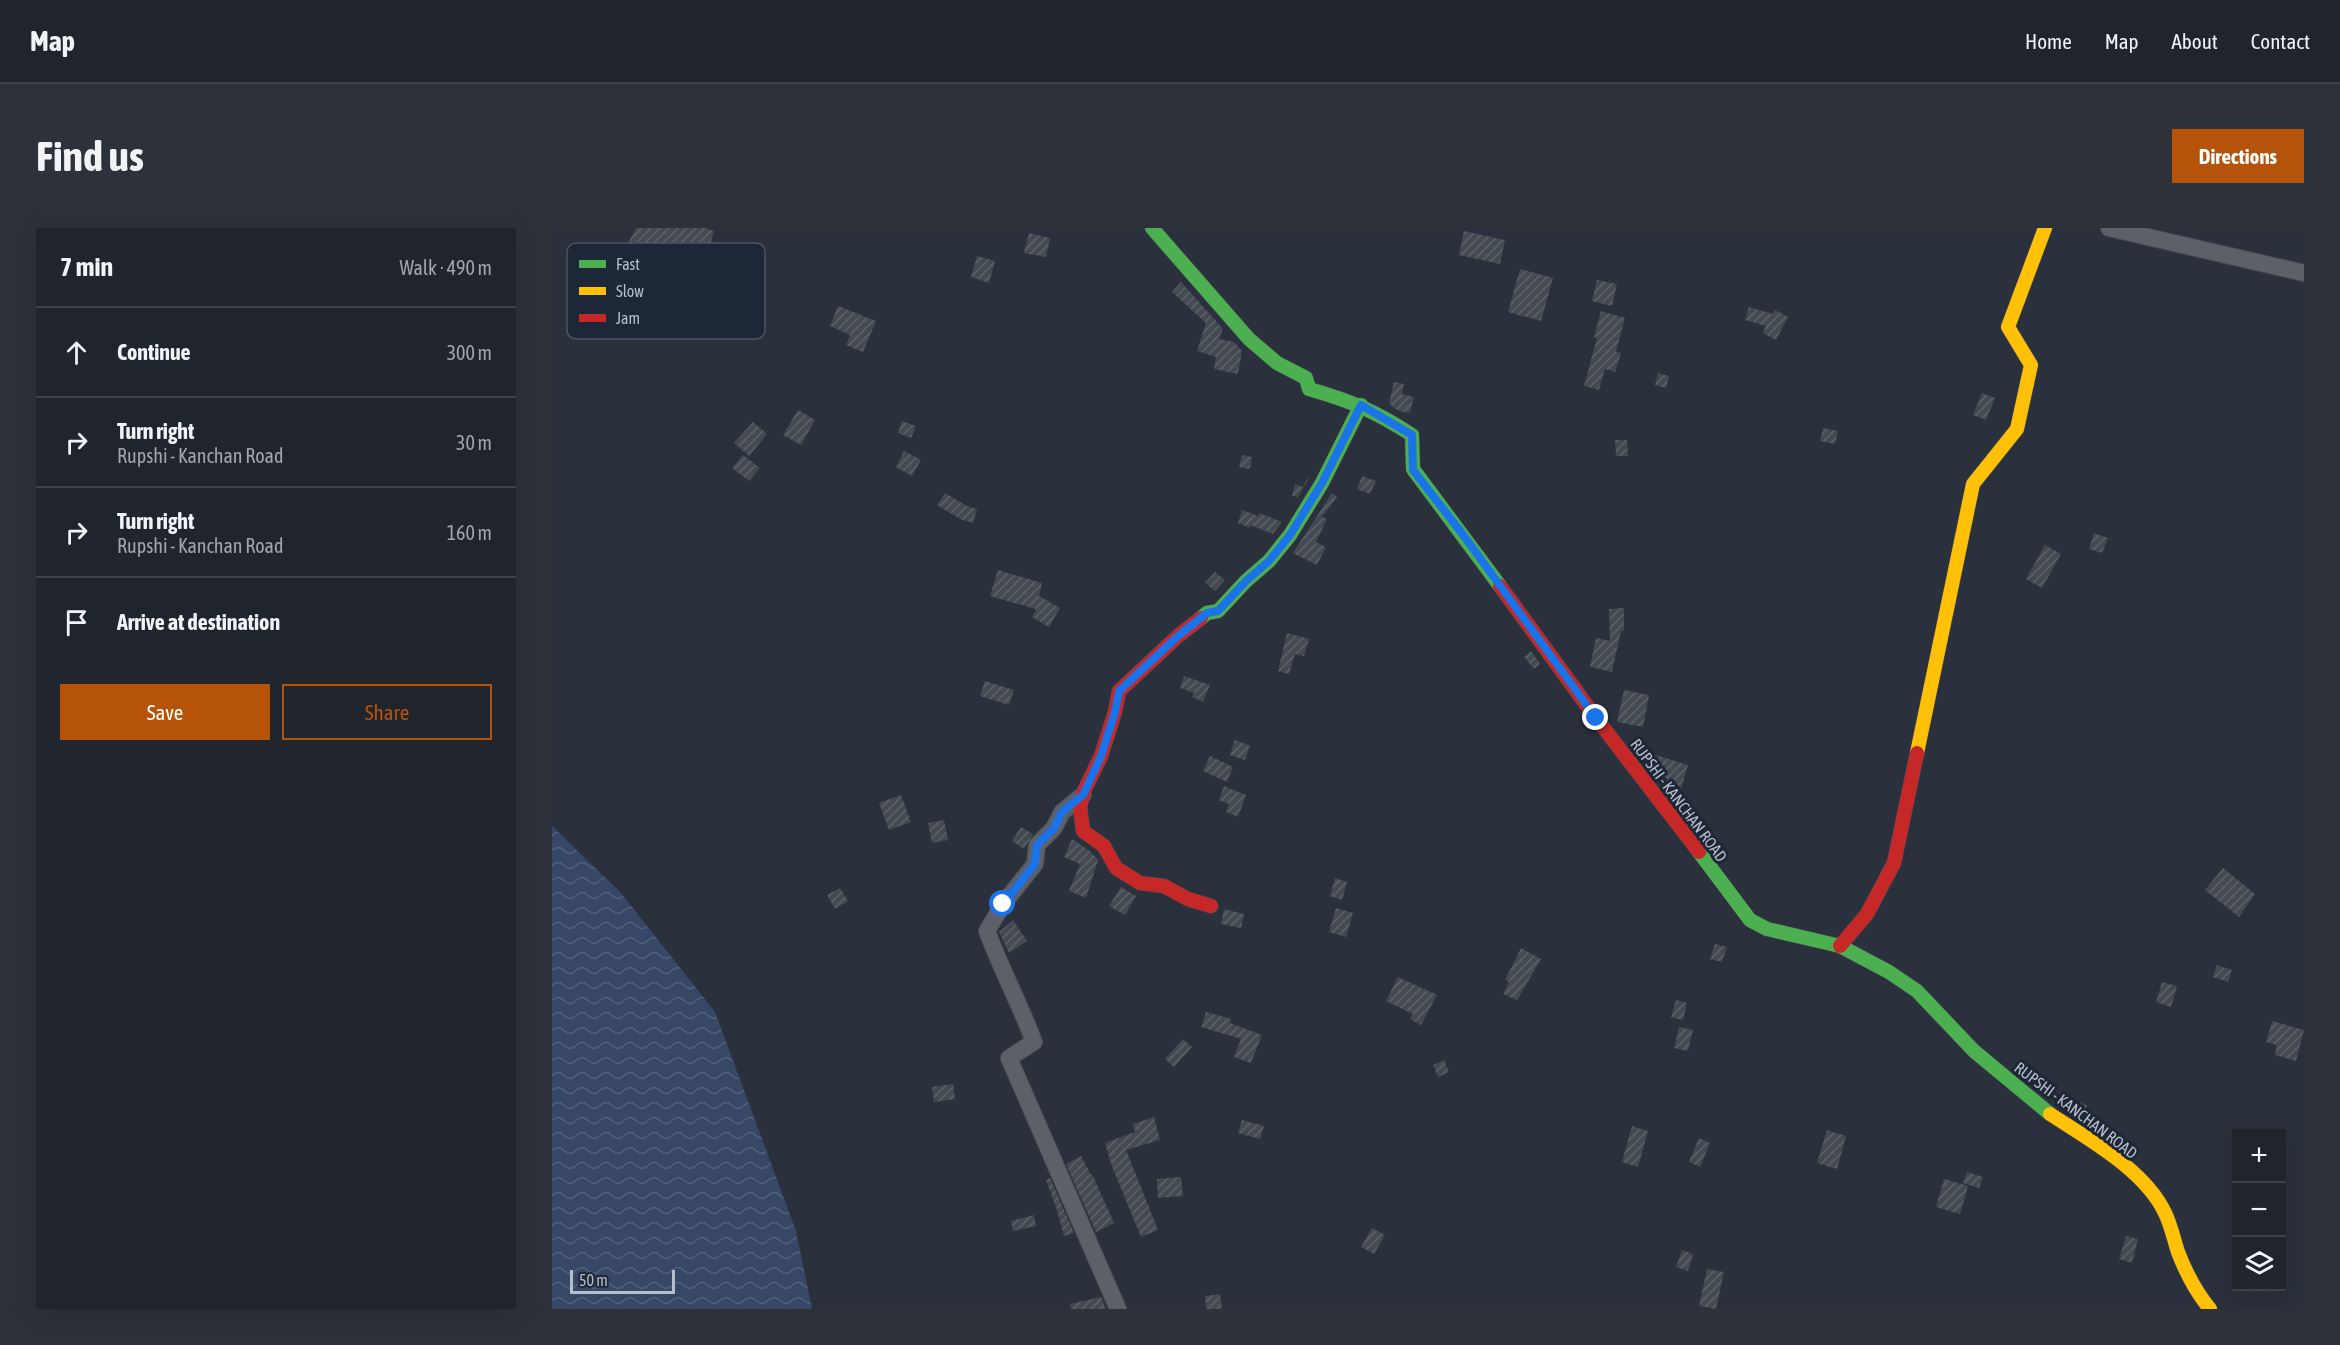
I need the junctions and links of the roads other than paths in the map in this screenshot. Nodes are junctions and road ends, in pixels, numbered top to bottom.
1 (1152, 228) edge
2 (2045, 228) edge
3 (2109, 228) edge
4 (2304, 273) edge
5 (1361, 405) junction
6 (1083, 795) junction
7 (1210, 906) dead end
8 (1840, 946) junction
9 (1118, 1309) edge
10 (2210, 1309) edge

1 - 5 street, RUPSHI - KANCHAN ROAD
2 - 8 street
3 - 4 street
5 - 6 street
5 - 8 street, RUPSHI - KANCHAN ROAD
6 - 7 street
6 - 9 street
8 - 10 street, RUPSHI - KANCHAN ROAD

